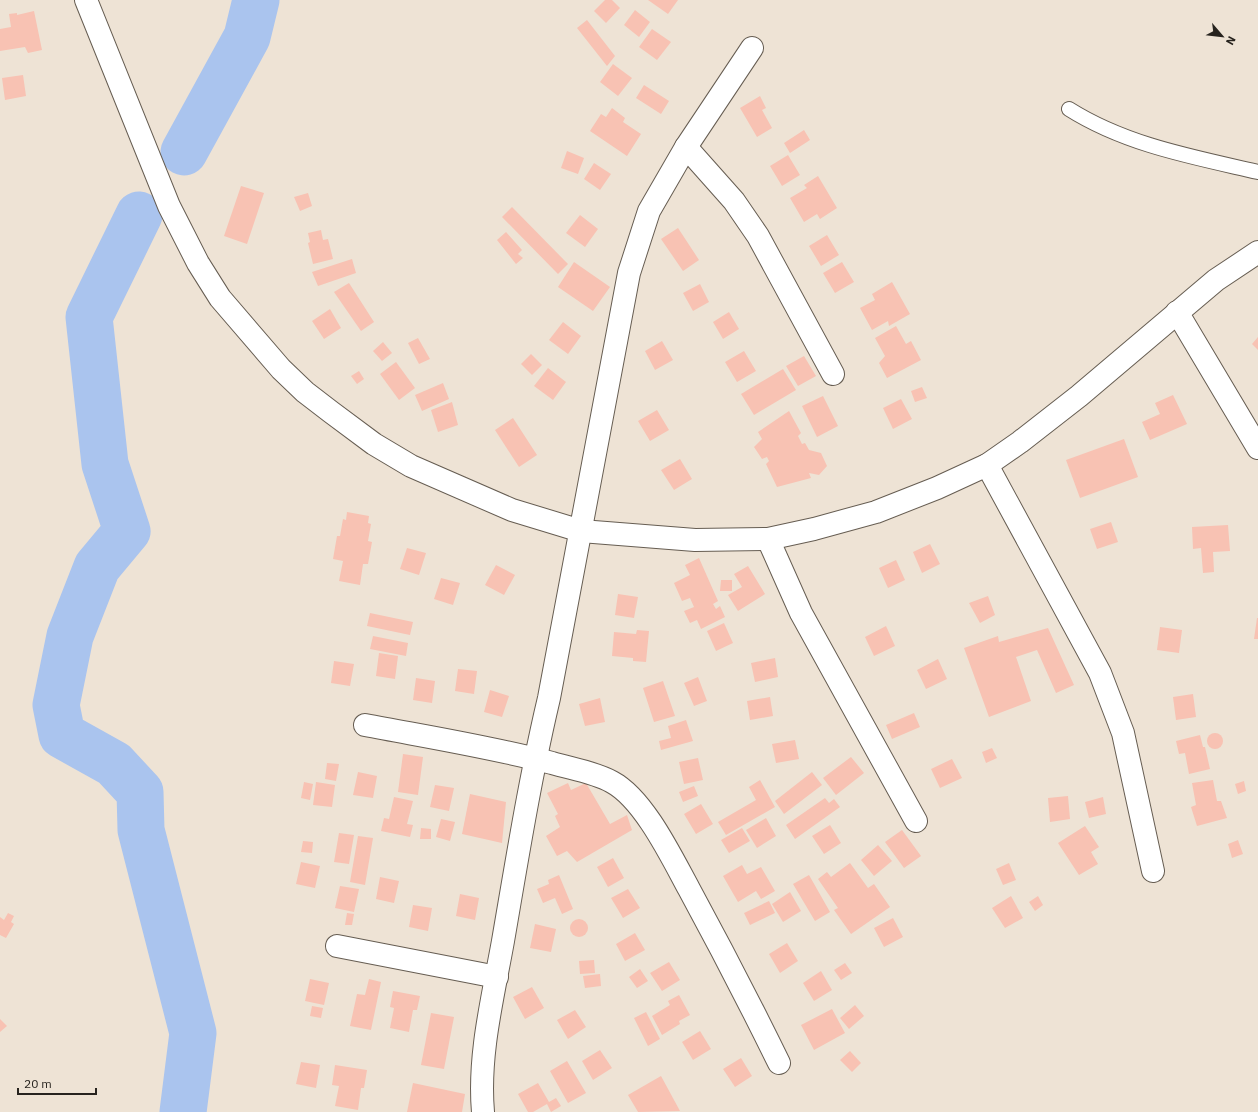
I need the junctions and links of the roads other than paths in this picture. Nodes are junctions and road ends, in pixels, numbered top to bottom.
1 (86, 0) edge
2 (752, 48) dead end
3 (1069, 109) dead end
4 (686, 148) junction
5 (1258, 172) edge
6 (1258, 252) edge
7 (1177, 312) junction
8 (833, 374) dead end
9 (1258, 448) edge
10 (987, 465) junction
11 (581, 531) junction
12 (768, 539) junction
13 (365, 725) dead end
14 (535, 759) junction
15 (916, 821) dead end
16 (1153, 871) dead end
17 (337, 946) dead end
18 (496, 977) junction
19 (779, 1063) dead end
20 (483, 1112) edge

1 - 11 street
2 - 4 street
3 - 5 lane
4 - 8 street
4 - 11 street
6 - 7 street
7 - 9 street
7 - 10 street
10 - 12 street
10 - 16 street
11 - 12 street
11 - 14 street
12 - 15 street
13 - 14 street
14 - 18 street
14 - 19 street
17 - 18 street
18 - 20 street

